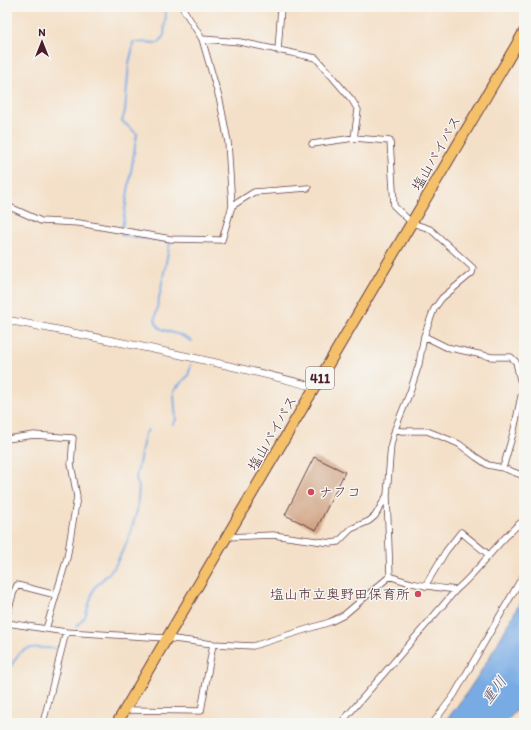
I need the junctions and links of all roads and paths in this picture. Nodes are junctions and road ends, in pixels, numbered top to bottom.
1 (182, 7) edge
2 (281, 7) edge
3 (524, 32) edge
4 (202, 39) junction
5 (278, 51) junction
6 (354, 138) junction
7 (312, 144) dead end
8 (308, 188) dead end
9 (232, 206) junction
10 (7, 208) edge
11 (412, 223) junction
12 (7, 320) edge
13 (424, 336) junction
14 (520, 380) dead end
15 (314, 387) junction
16 (524, 392) edge
17 (395, 429) junction
18 (7, 440) edge
19 (503, 468) junction
20 (524, 476) edge
21 (387, 495) junction
22 (524, 520) edge
23 (226, 537) junction
24 (489, 555) junction
25 (524, 574) edge
26 (390, 576) junction
27 (425, 586) junction
28 (456, 590) junction
29 (56, 595) junction
30 (7, 615) edge
31 (7, 623) edge
32 (46, 629) junction
33 (66, 632) junction
34 (166, 638) junction
35 (213, 644) junction
36 (125, 710) junction
37 (43, 723) edge
38 (117, 723) edge
39 (341, 723) edge
40 (433, 723) edge

1 - 4 street
2 - 5 street
3 - 11 highway, 塩山バイパス / 411
4 - 5 street
4 - 9 street
5 - 6 street
6 - 7 street
6 - 11 street
8 - 9 street
9 - 10 street
11 - 13 street
11 - 15 highway, 塩山バイパス / 411
12 - 15 street
13 - 14 street
13 - 17 street
15 - 23 highway, 塩山バイパス / 411
16 - 19 street
17 - 19 street
17 - 21 street
18 - 29 street
19 - 20 street
21 - 23 street
21 - 26 street
22 - 24 street
23 - 34 highway, 塩山バイパス / 411
24 - 27 street
24 - 28 street
25 - 40 street
26 - 27 street
26 - 35 street
27 - 28 street
28 - 39 street
29 - 30 street
29 - 32 street
31 - 32 street
32 - 33 street
33 - 34 street
33 - 37 street
34 - 35 street
34 - 36 highway, 塩山バイパス / 411
35 - 36 street
36 - 38 highway, 塩山バイパス / 411

